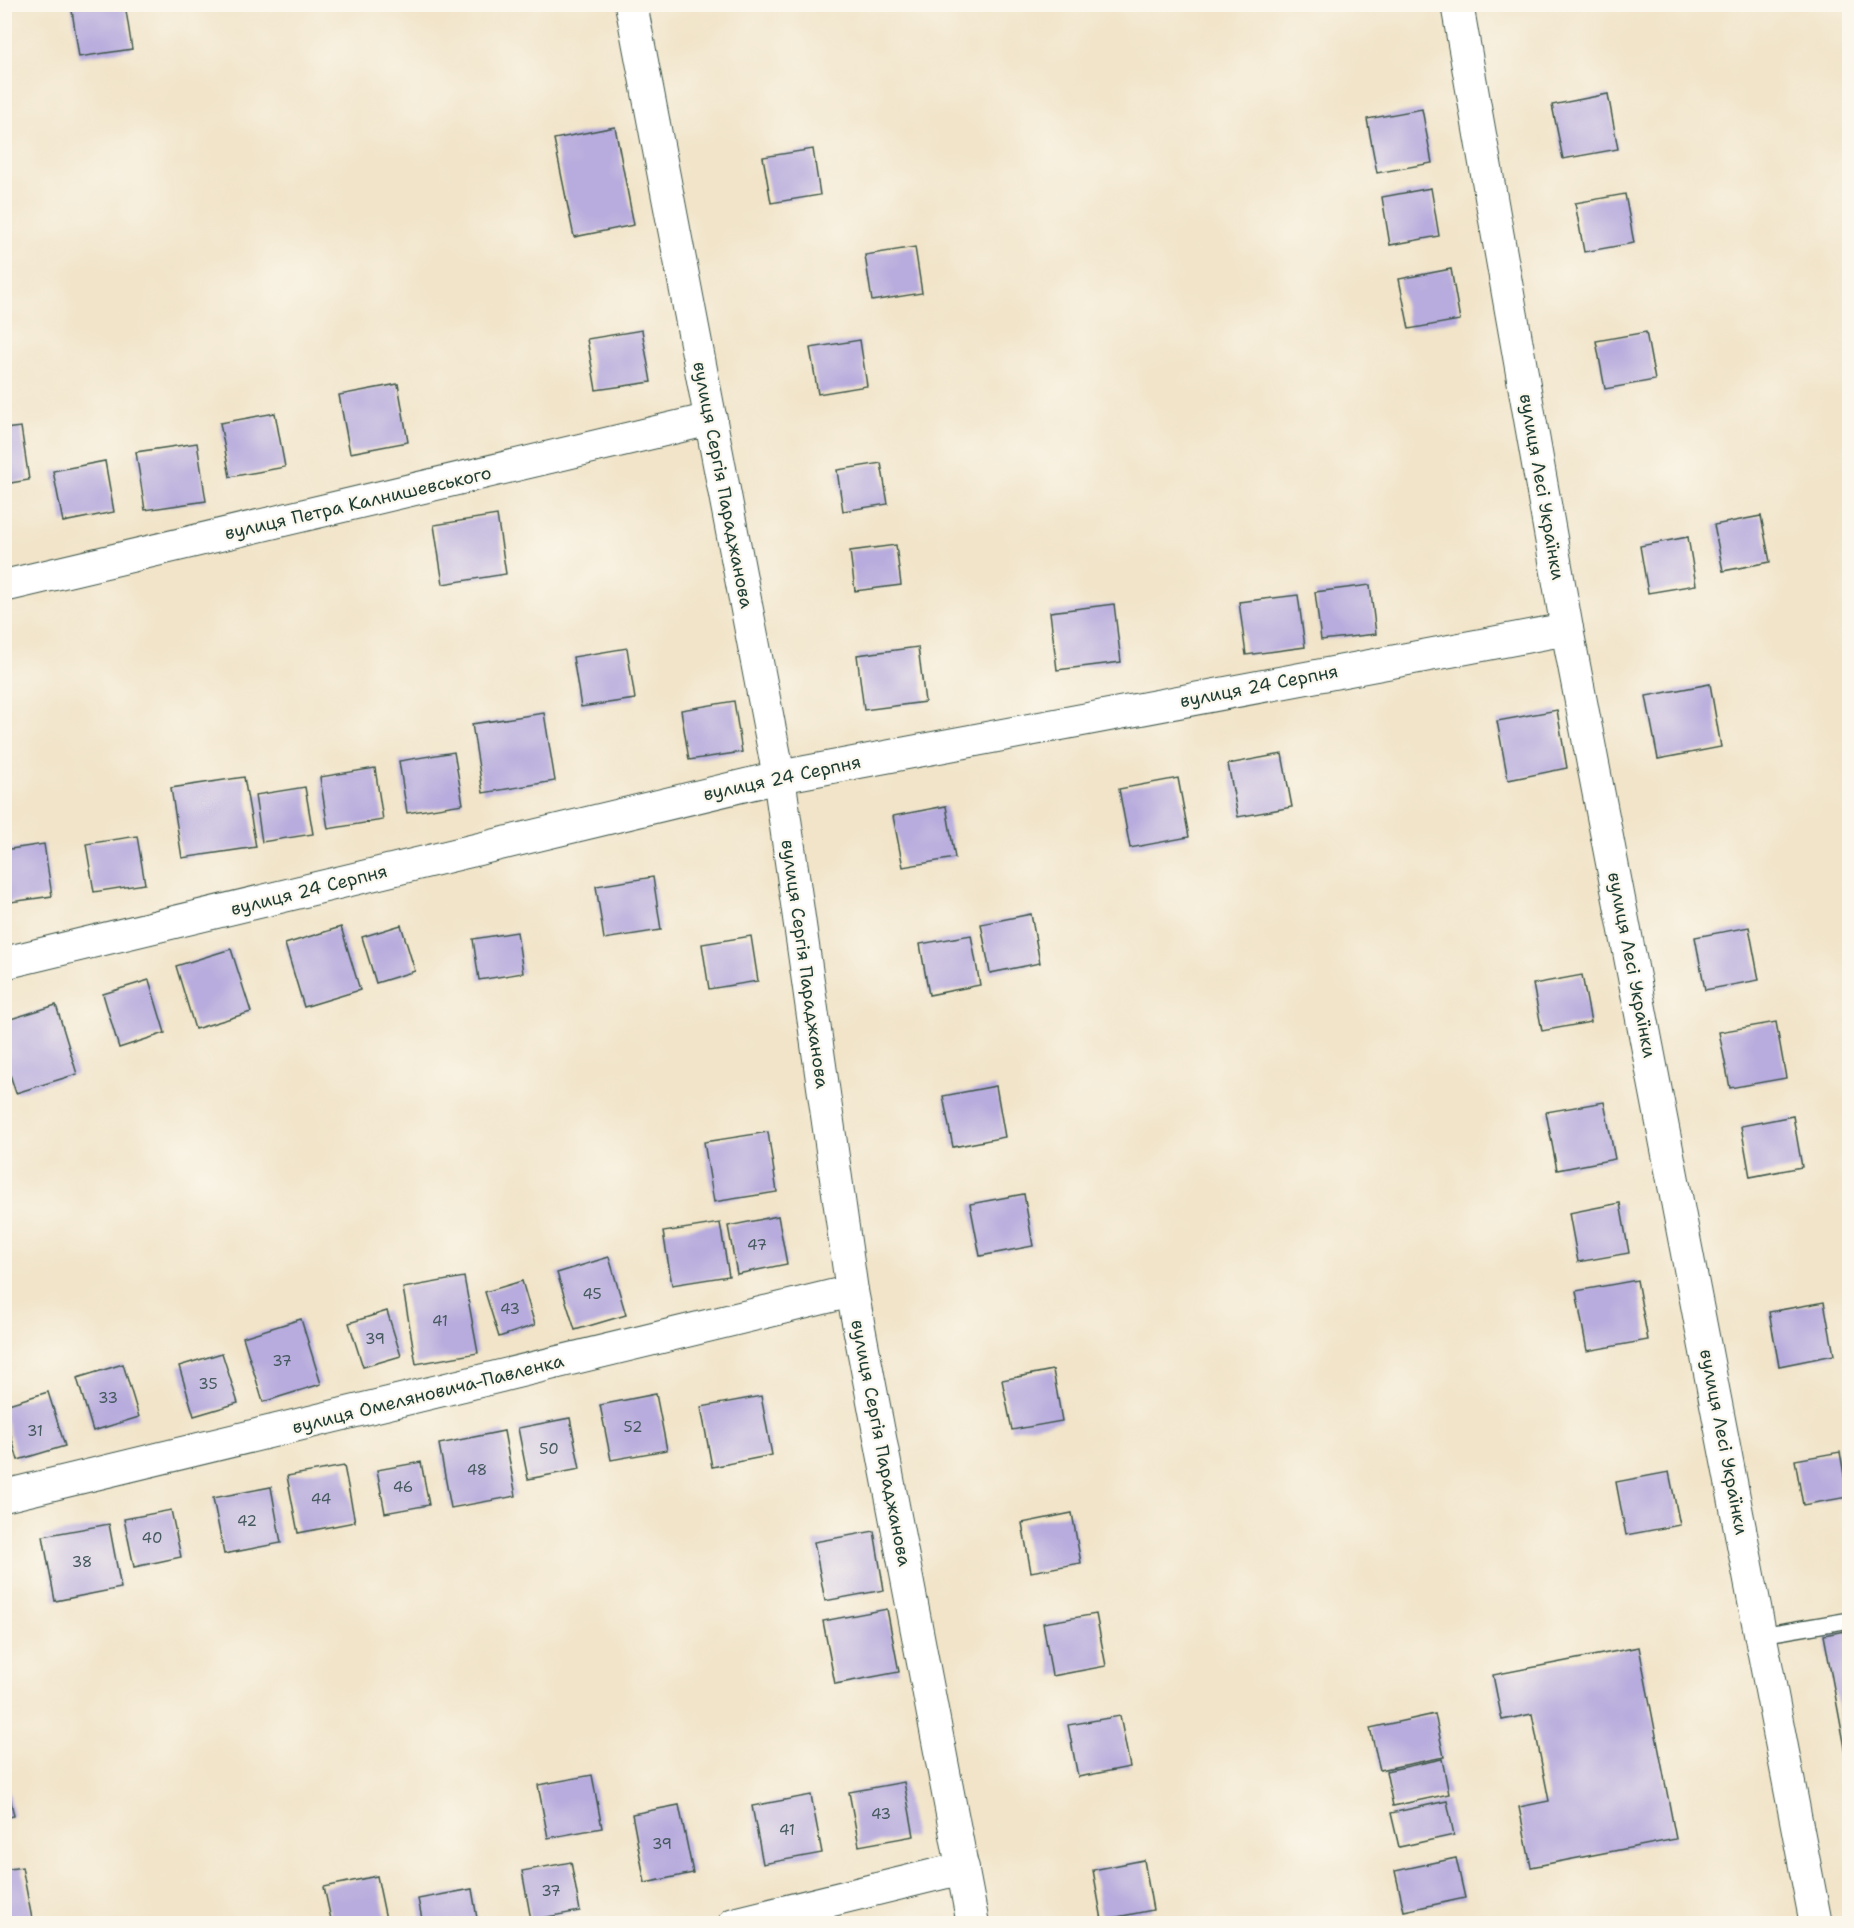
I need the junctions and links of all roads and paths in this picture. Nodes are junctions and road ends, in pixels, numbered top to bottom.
1 (631, 4) edge
2 (1456, 4) edge
3 (711, 419) junction
4 (4, 586) edge
5 (1568, 629) junction
6 (779, 777) junction
7 (4, 963) edge
8 (852, 1291) junction
9 (4, 1496) edge
10 (1850, 1620) edge
11 (1761, 1635) junction
12 (963, 1868) junction
13 (734, 1923) edge
14 (973, 1923) edge
15 (1816, 1923) edge

1 - 3 street, вулиця Сергія Параджанова
2 - 5 street, вулиця Лесі Українки
3 - 4 street, вулиця Петра Калнишевського
3 - 6 street, вулиця Сергія Параджанова
5 - 6 street, вулиця 24 Серпня
5 - 11 street, вулиця Лесі Українки
6 - 7 street, вулиця 24 Серпня
6 - 8 street, вулиця Сергія Параджанова
8 - 9 street, вулиця Омеляновича-Павленка
8 - 12 street, вулиця Сергія Параджанова
10 - 11 lane
11 - 15 street, вулиця Лесі Українки
12 - 13 street
12 - 14 street, вулиця Сергія Параджанова

